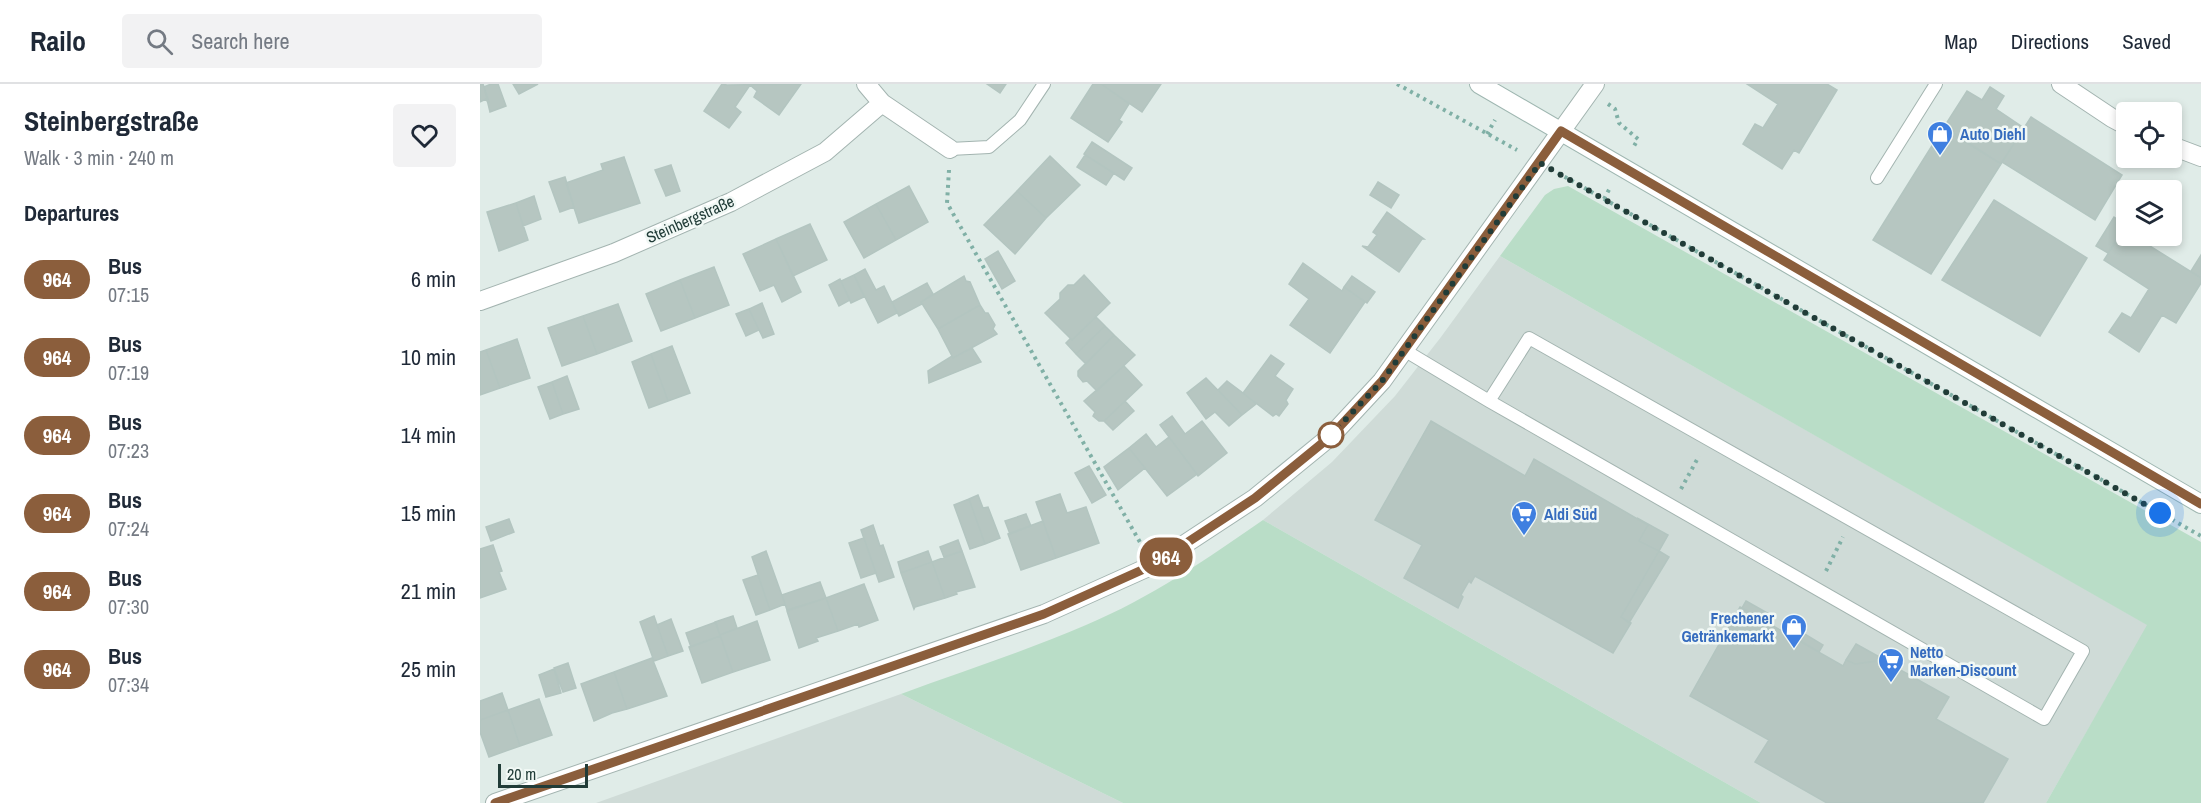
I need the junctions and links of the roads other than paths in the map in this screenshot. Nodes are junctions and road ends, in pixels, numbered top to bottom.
1 (866, 84) edge
2 (1044, 84) edge
3 (1479, 84) edge
4 (1595, 84) edge
5 (1936, 84) edge
6 (2061, 84) edge
7 (882, 103) junction
8 (2116, 120) edge
9 (1561, 131) junction
10 (950, 149) joint
11 (2182, 150) edge
12 (2201, 157) edge
13 (1877, 178) dead end
14 (480, 301) edge
15 (1404, 350) junction
16 (1489, 401) junction
17 (2201, 504) edge
18 (495, 803) edge

1 - 7 street
2 - 10 lane
3 - 9 street
4 - 9 street
5 - 13 lane
6 - 8 street
7 - 10 street
7 - 14 street, Steinbergstraße
9 - 15 street
9 - 17 street
11 - 12 street
15 - 16 lane
15 - 18 street
16 - 16 lane

